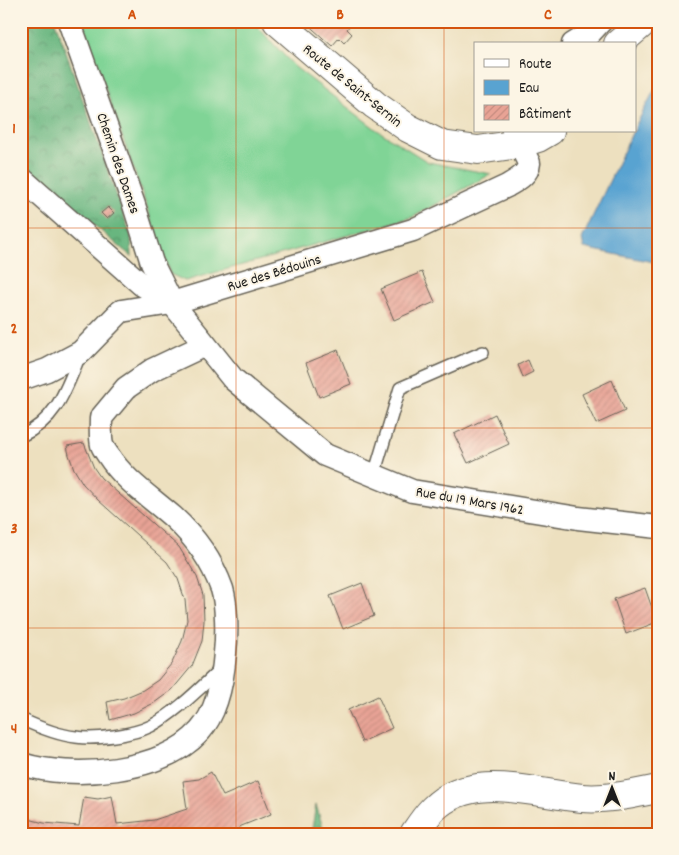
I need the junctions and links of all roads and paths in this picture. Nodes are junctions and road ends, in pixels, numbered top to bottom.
1 (70, 21) edge
2 (276, 21) edge
3 (601, 21) edge
4 (645, 21) edge
5 (576, 42) edge
6 (620, 42) edge
7 (548, 132) edge
8 (516, 138) edge
9 (21, 178) edge
10 (172, 303) junction
11 (205, 345) junction
12 (81, 352) junction
13 (483, 352) dead end
14 (21, 379) edge
15 (21, 436) edge
16 (374, 475) junction
17 (658, 527) edge
18 (224, 666) junction
19 (21, 719) edge
20 (21, 764) edge
21 (658, 789) edge
22 (414, 834) edge

1 - 10 street, Chemin des Dames
2 - 8 street, Route de Saint-Sernin
3 - 5 street
4 - 6 street
7 - 8 street, Route de Saint-Sernin
8 - 10 street, Rue des Bédouins
9 - 10 street
10 - 11 street, Rue du 19 Mars 1962
10 - 12 street
11 - 16 street, Rue du 19 Mars 1962
11 - 18 street
12 - 14 street
12 - 15 lane
13 - 16 lane
16 - 17 street, Rue du 19 Mars 1962
18 - 19 lane
18 - 20 street
21 - 22 street

